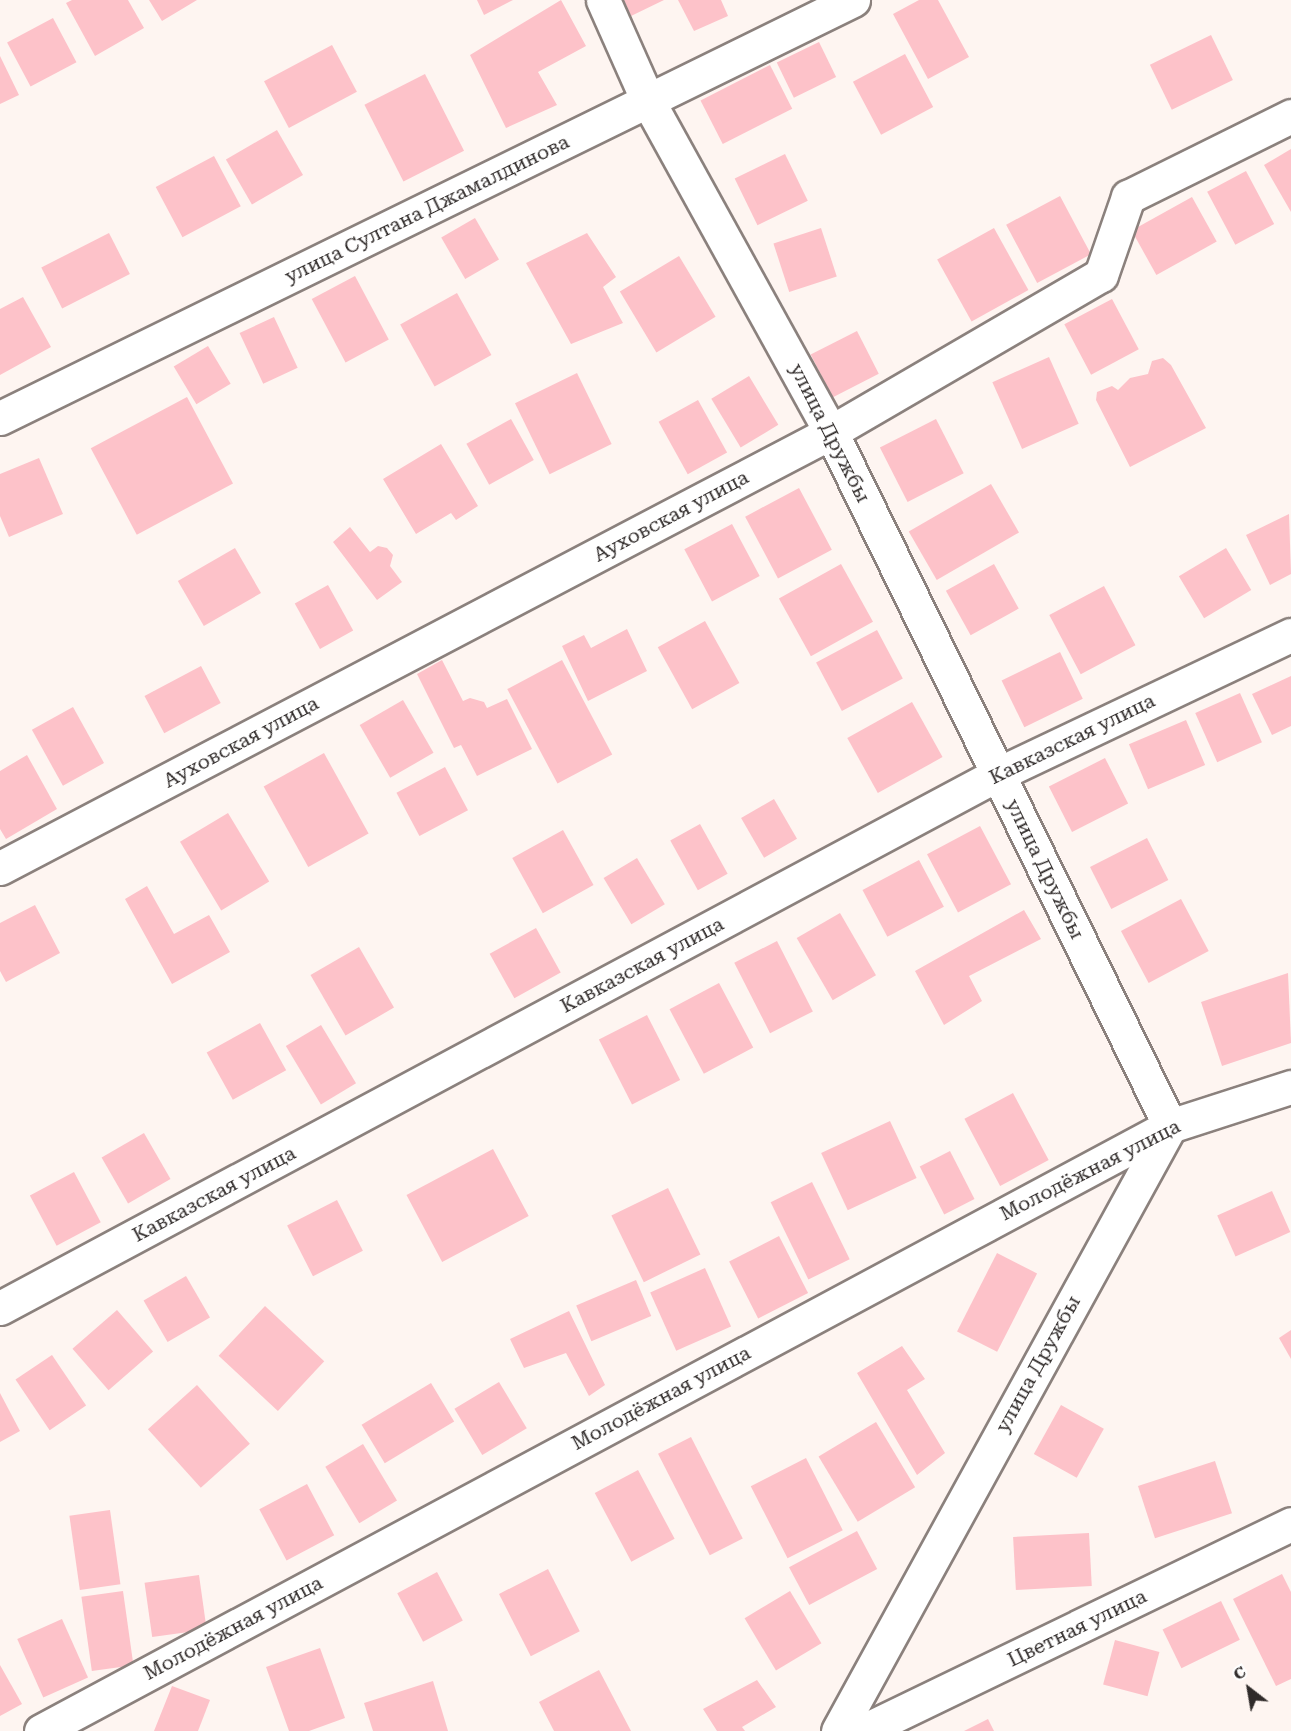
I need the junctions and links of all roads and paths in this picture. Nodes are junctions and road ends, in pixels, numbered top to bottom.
1 (603, 0) edge
2 (853, 0) edge
3 (648, 101) junction
4 (1291, 116) edge
5 (0, 418) edge
6 (831, 432) junction
7 (1291, 635) edge
8 (998, 774) junction
9 (0, 868) edge
10 (1291, 1087) edge
11 (1170, 1126) junction
12 (0, 1308) edge
13 (1291, 1524) edge
14 (41, 1731) edge
15 (838, 1731) edge
16 (863, 1731) edge

1 - 3 street, улица Дружбы
2 - 3 street, улица Султана Джамалдинова
3 - 5 street, улица Султана Джамалдинова
3 - 6 street, улица Дружбы
4 - 6 street, Ауховская улица
6 - 8 street, улица Дружбы
6 - 9 street, Ауховская улица
7 - 8 street, Кавказская улица
8 - 11 street, улица Дружбы
8 - 12 street, Кавказская улица
10 - 11 street, Молодёжная улица
11 - 14 street, Молодёжная улица
11 - 15 street, улица Дружбы
13 - 16 street, Цветная улица

